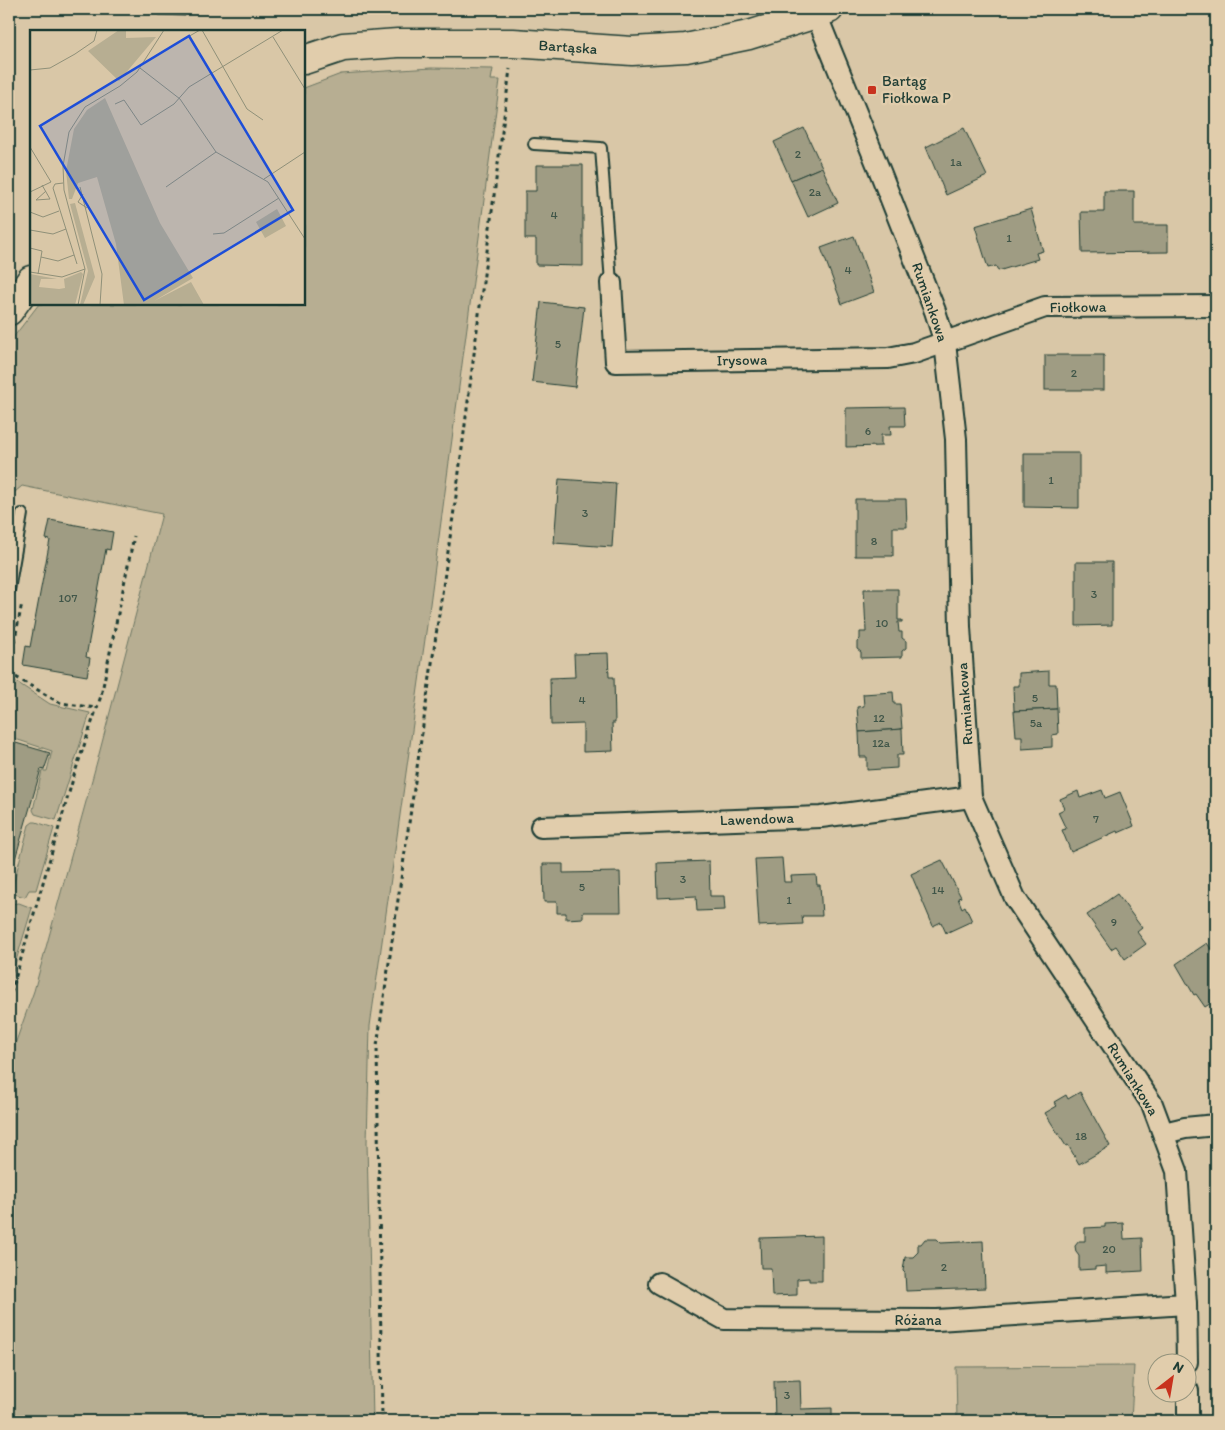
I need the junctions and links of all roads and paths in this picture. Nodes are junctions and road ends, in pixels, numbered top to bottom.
1 (823, 12) edge
2 (513, 44) junction
3 (305, 60) edge
4 (534, 144) dead end
5 (30, 281) edge
6 (612, 283) joint
7 (1216, 306) edge
8 (9, 311) edge
9 (945, 343) junction
10 (22, 514) dead end
11 (134, 536) dead end
12 (11, 565) edge
13 (9, 590) edge
14 (9, 673) edge
15 (96, 708) junction
16 (971, 797) junction
17 (540, 827) dead end
18 (9, 1000) edge
19 (1216, 1125) edge
20 (1164, 1133) junction
21 (659, 1282) dead end
22 (1186, 1304) junction
23 (1187, 1352) edge
24 (1188, 1402) edge
25 (382, 1421) edge
26 (1188, 1421) edge

1 - 2 street, Bartąska
1 - 9 street, Rumiankowa
2 - 3 street, Bartąska
2 - 25 path
4 - 6 lane
5 - 8 street
6 - 9 street, Irysowa
7 - 9 street, Fiołkowa
9 - 16 street, Rumiankowa
10 - 12 lane
11 - 15 path
12 - 13 lane
14 - 15 path
15 - 18 path
16 - 17 street, Lawendowa
16 - 20 street, Rumiankowa
19 - 20 street
20 - 22 street, Rumiankowa
21 - 22 street, Różana
22 - 23 street, Rumiankowa
24 - 26 street

